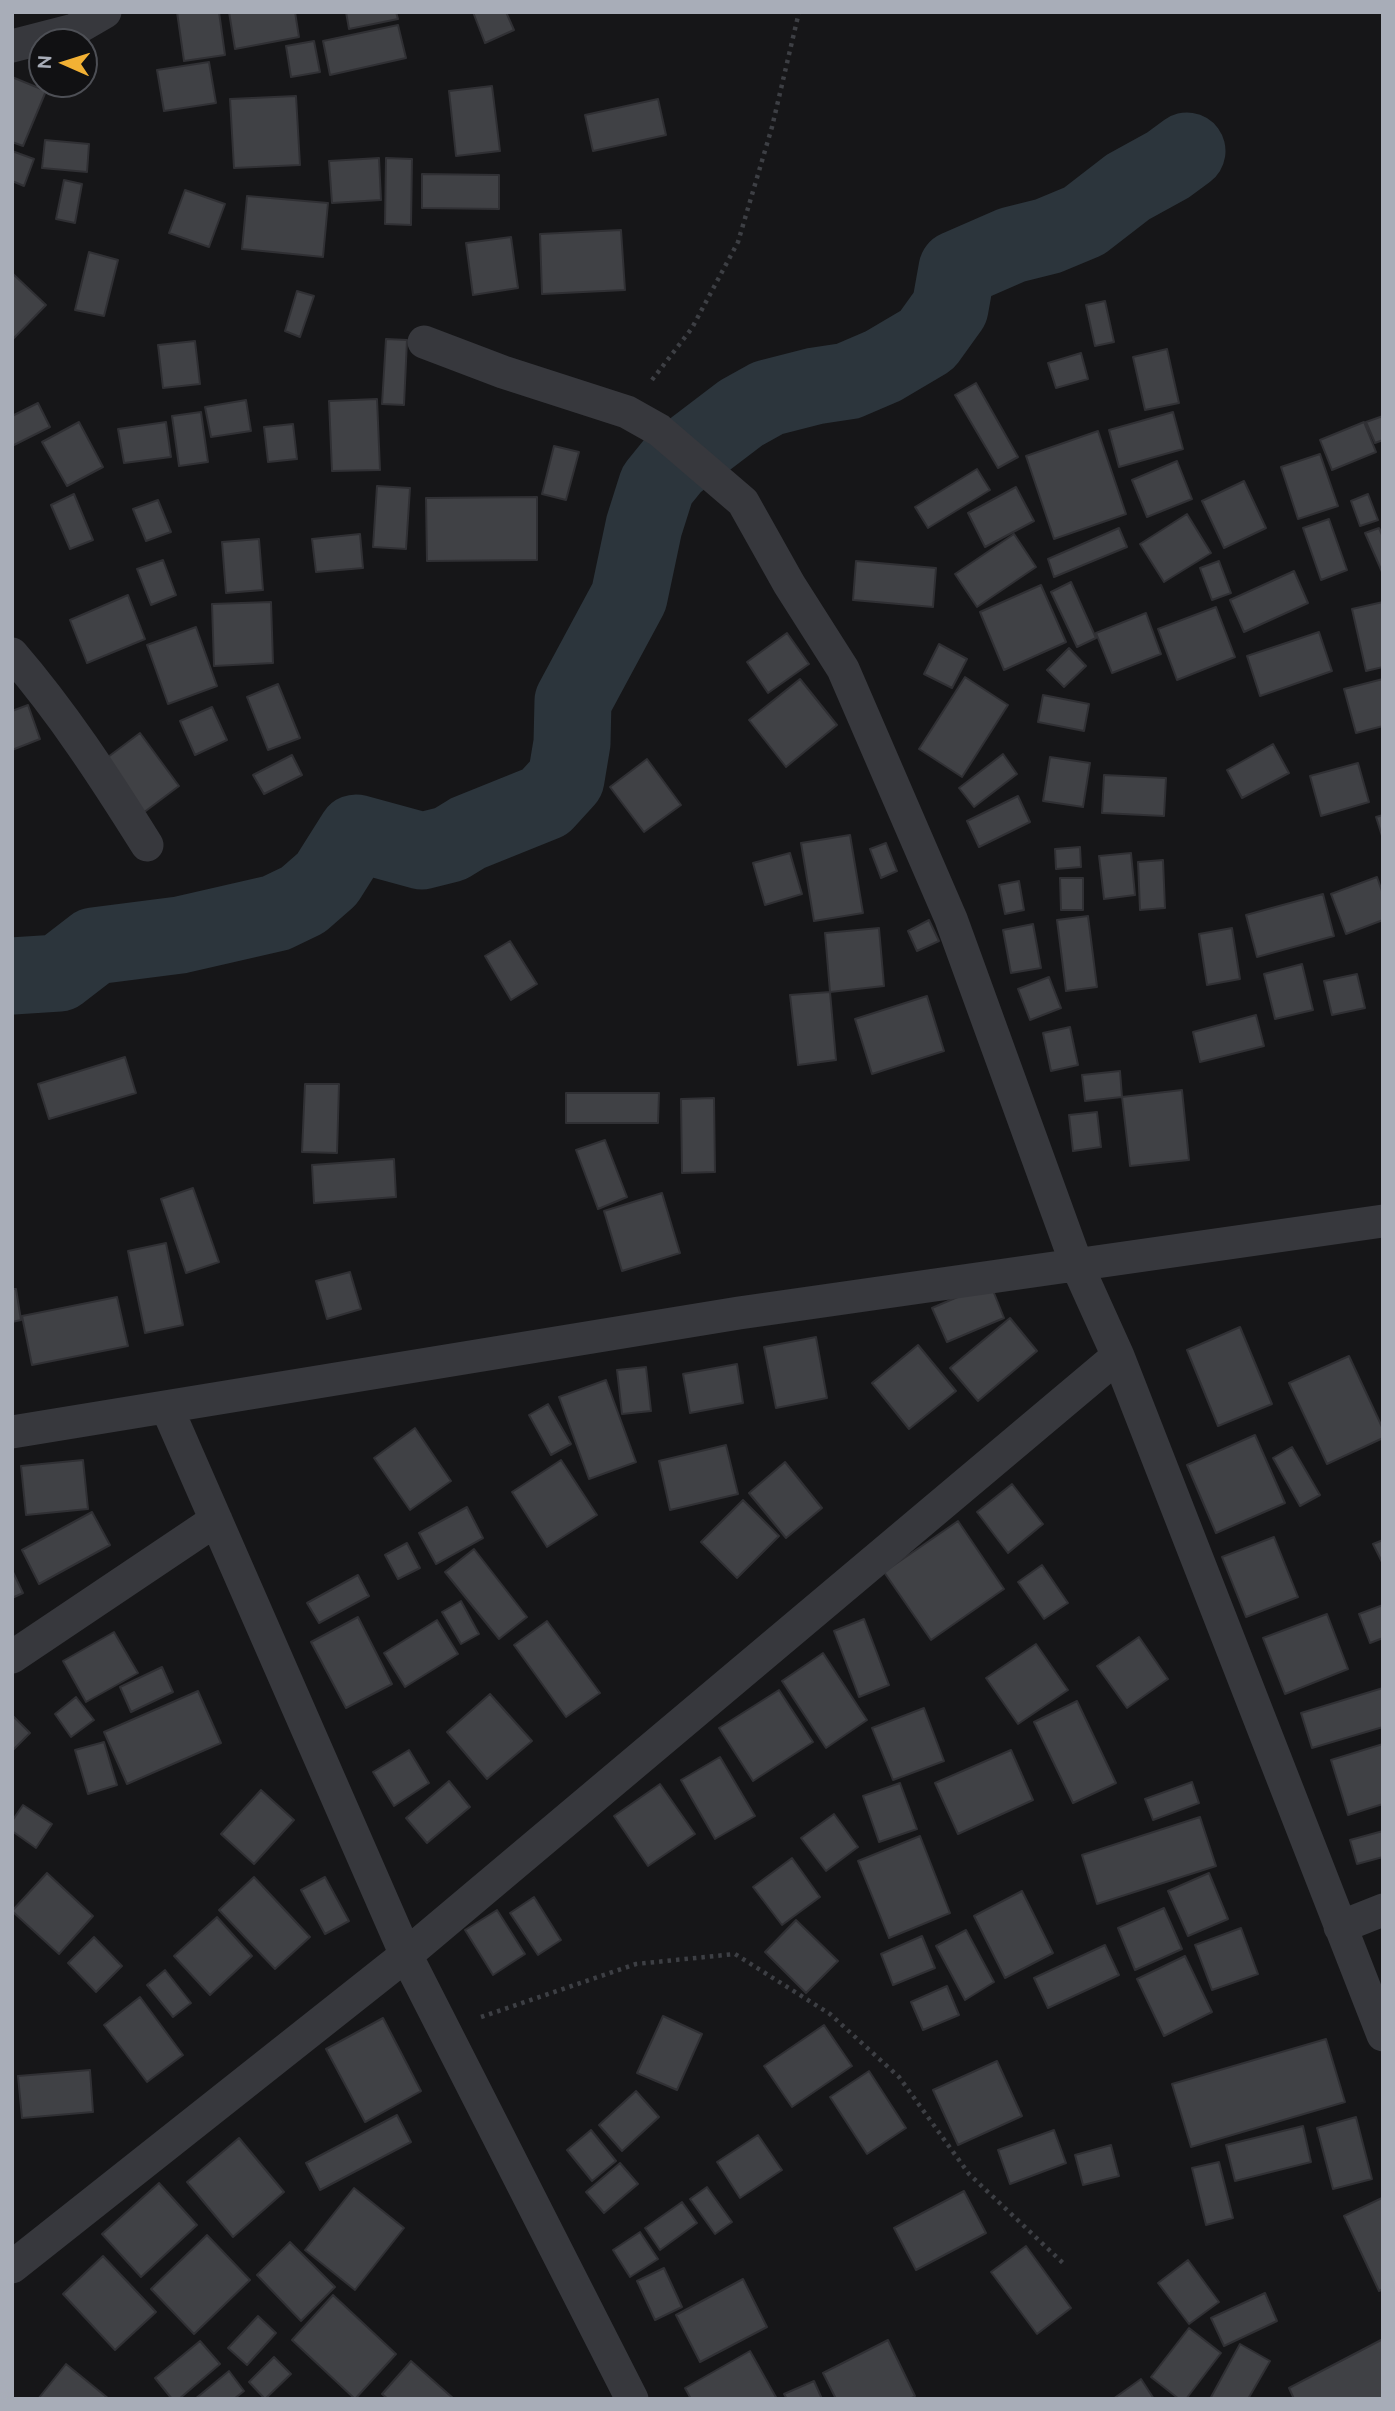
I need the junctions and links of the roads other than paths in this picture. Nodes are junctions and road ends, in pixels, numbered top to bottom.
1 (105, 12) edge
2 (12, 46) edge
3 (424, 342) dead end
4 (12, 654) edge
5 (147, 845) dead end
6 (1383, 1221) edge
7 (1076, 1263) junction
8 (1118, 1356) junction
9 (167, 1408) junction
10 (12, 1432) edge
11 (216, 1520) junction
12 (12, 1657) edge
13 (1383, 1910) edge
14 (1340, 1927) junction
15 (406, 1955) junction
16 (1383, 2035) edge
17 (12, 2267) edge
18 (632, 2399) edge

1 - 2 street
3 - 7 street
4 - 5 street
6 - 7 street
7 - 8 street
7 - 9 street
8 - 14 street
8 - 15 street
9 - 10 street
9 - 11 street
11 - 12 street
11 - 15 street
13 - 14 street
14 - 16 street
15 - 17 street
15 - 18 street

